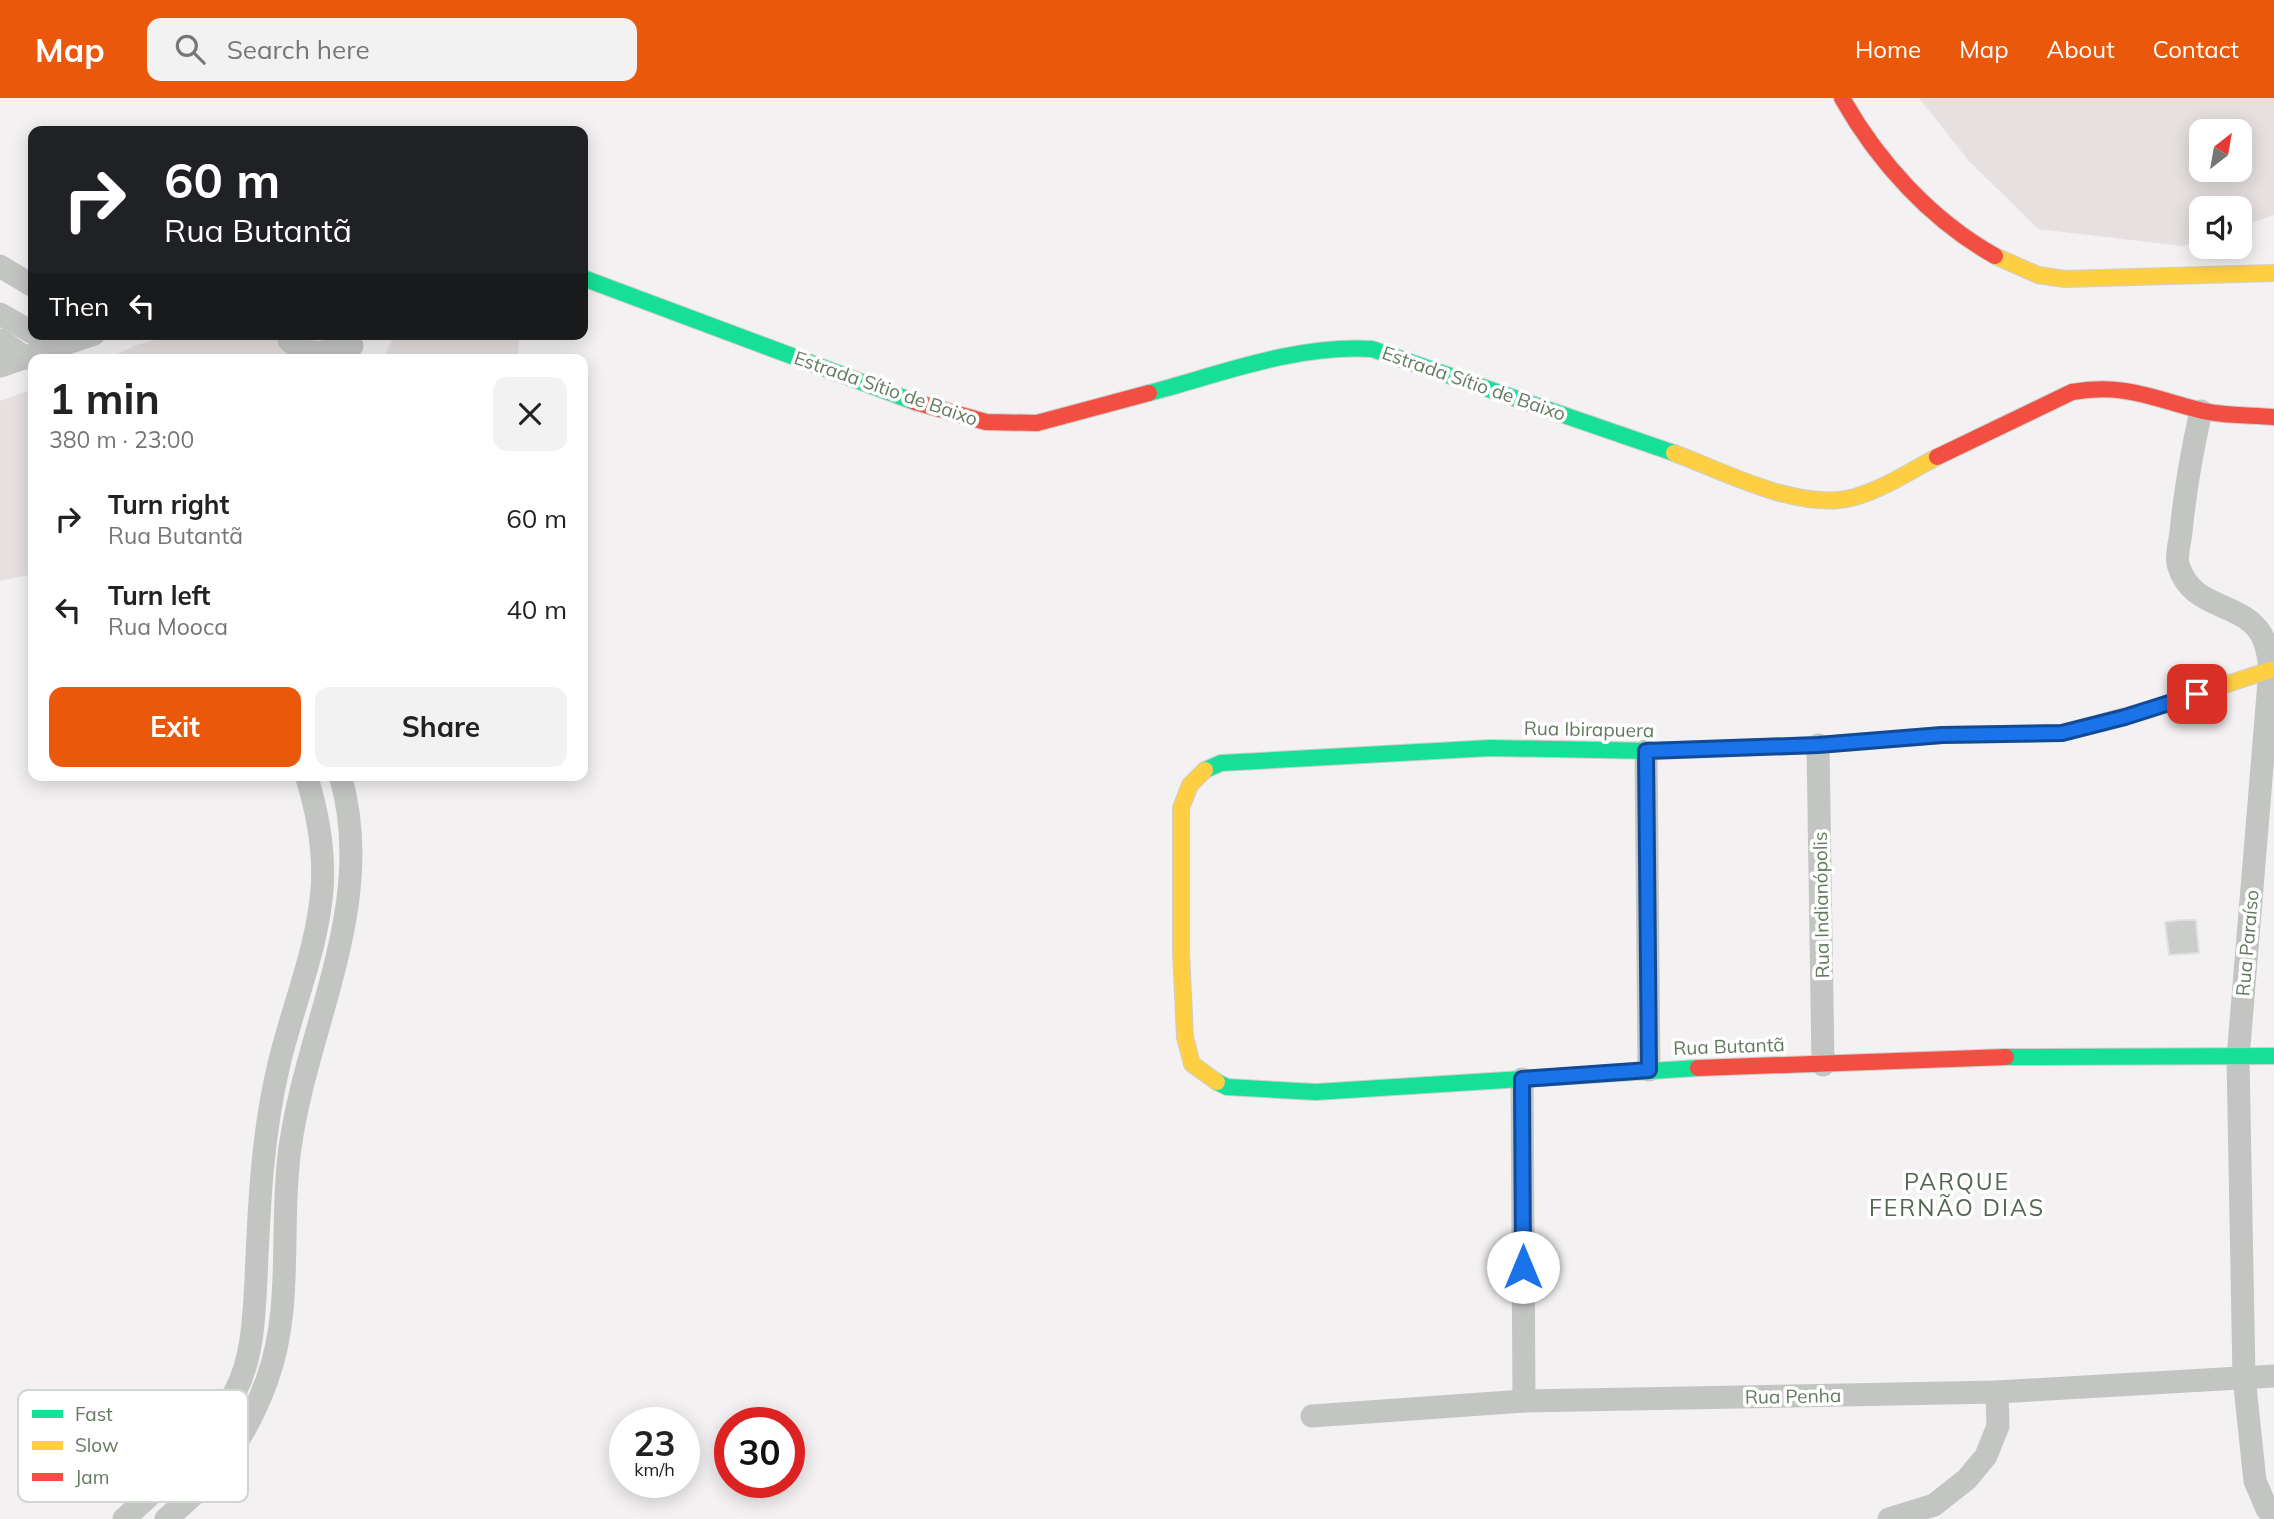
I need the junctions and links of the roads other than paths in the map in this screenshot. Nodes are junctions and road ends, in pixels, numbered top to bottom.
1 (1842, 98) edge
2 (0, 266) edge
3 (2274, 273) edge
4 (588, 280) edge
5 (28, 283) edge
6 (0, 314) edge
7 (28, 330) edge
8 (40, 340) edge
9 (0, 341) edge
10 (287, 344) edge
11 (352, 346) edge
12 (29, 354) edge
13 (28, 356) edge
14 (26, 358) junction
15 (0, 366) edge
16 (2201, 411) junction
17 (2274, 417) edge
18 (2270, 670) junction
19 (2269, 728) edge
20 (1818, 745) junction
21 (1646, 751) junction
22 (308, 781) edge
23 (342, 781) edge
24 (2274, 1056) edge
25 (2238, 1058) junction
26 (1192, 1064) joint
27 (1823, 1065) junction
28 (1649, 1070) junction
29 (1522, 1079) junction
30 (2274, 1376) edge
31 (2244, 1377) junction
32 (237, 1390) edge
33 (1997, 1392) junction
34 (1524, 1401) junction
35 (1312, 1416) dead end
36 (248, 1425) edge
37 (143, 1502) edge
38 (184, 1502) edge
39 (2274, 1517) edge
40 (124, 1519) edge
41 (166, 1519) edge
42 (1889, 1519) edge

1 - 3 street
2 - 5 street
4 - 16 street, Estrada Sítio de Baixo
6 - 7 street
8 - 12 street
9 - 14 street
10 - 11 street
13 - 14 street
14 - 15 street
16 - 17 street, Estrada Sítio de Baixo
16 - 18 street, Rua Paraíso
18 - 19 street, Rua Paraíso
18 - 20 street, Rua Ibirapuera
19 - 25 street, Rua Paraíso
20 - 21 street, Rua Ibirapuera
20 - 27 street, Rua Indianópolis
21 - 26 street, Rua Ibirapuera
21 - 28 street
22 - 32 street
23 - 36 street
24 - 25 street, Rua Butantã
25 - 27 street, Rua Butantã
25 - 31 street, Rua Paraíso
26 - 29 street, Rua Butantã
27 - 28 street, Rua Butantã
28 - 29 street, Rua Butantã
29 - 34 street
30 - 31 street, Rua Penha
31 - 33 street, Rua Penha
31 - 39 street, Rua Paraíso
33 - 34 street, Rua Penha
33 - 42 street
34 - 35 street, Rua Penha
37 - 40 street
38 - 41 street

